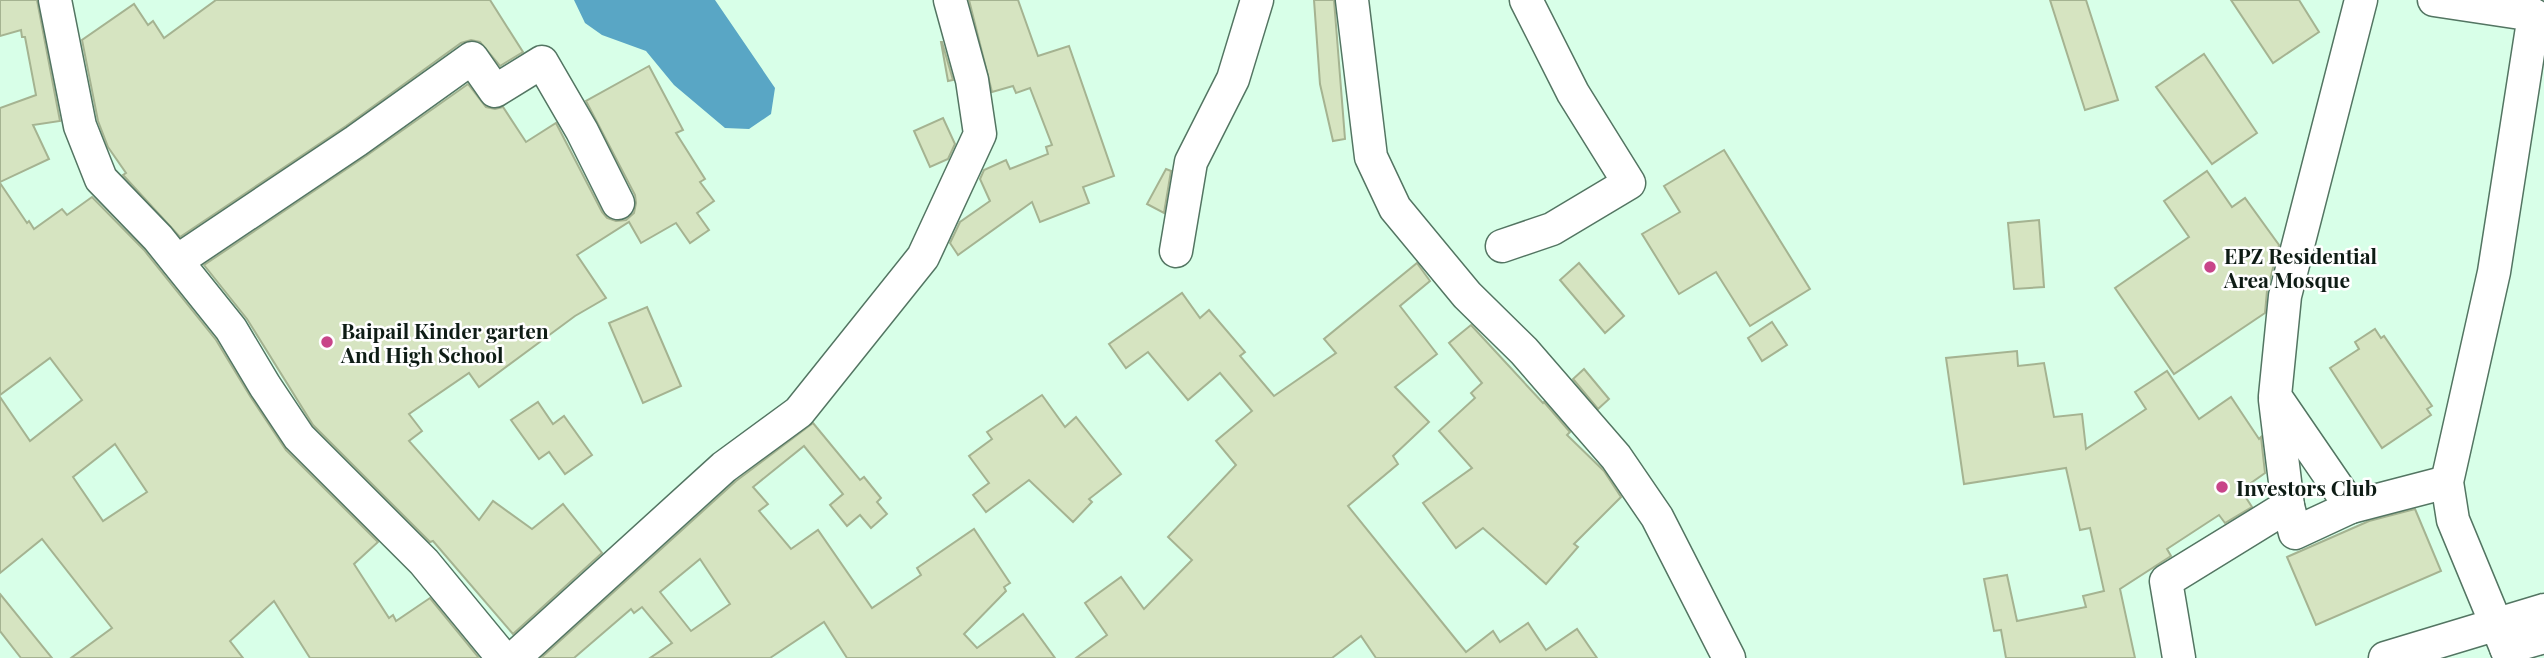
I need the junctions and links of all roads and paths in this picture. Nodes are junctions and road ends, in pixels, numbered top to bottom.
1 (55, 0) edge
2 (950, 0) edge
3 (1257, 0) edge
4 (1352, 0) edge
5 (1526, 0) edge
6 (2361, 0) edge
7 (2434, 0) edge
8 (618, 203) dead end
9 (1502, 246) dead end
10 (1176, 251) dead end
11 (177, 261) junction
12 (2274, 396) junction
13 (2446, 482) junction
14 (2288, 506) junction
15 (2351, 507) junction
16 (2544, 610) edge
17 (2544, 637) edge
18 (2504, 643) edge
19 (503, 658) edge
20 (514, 658) edge
21 (1729, 658) edge
22 (2179, 658) edge
23 (2385, 658) edge

1 - 11 street
2 - 20 street
3 - 10 street
4 - 21 street
5 - 9 street
6 - 12 street
7 - 13 street
8 - 11 street
11 - 19 street
12 - 14 street
12 - 15 street
13 - 15 street
13 - 18 street
14 - 15 street
14 - 22 street
16 - 18 street
17 - 18 street
18 - 23 street

